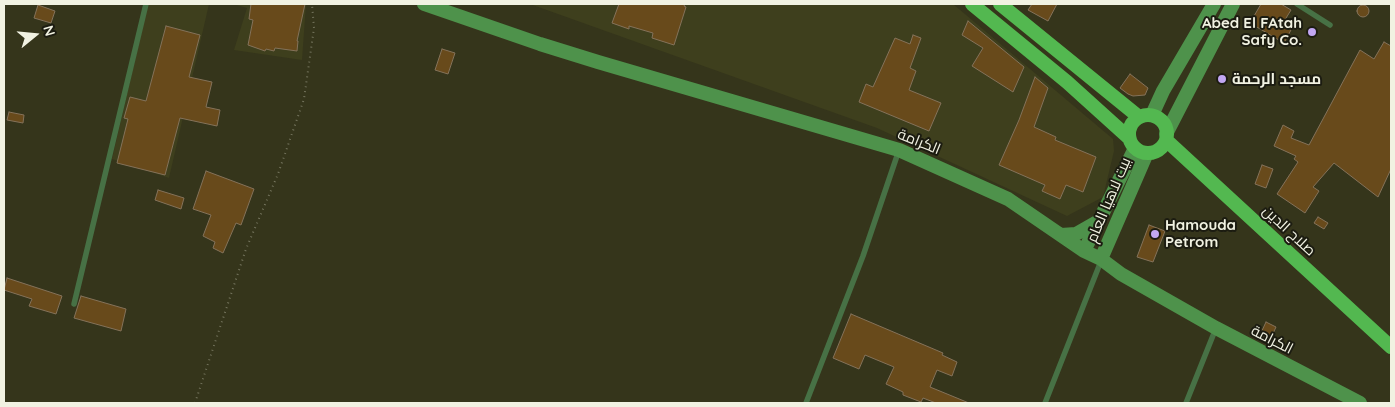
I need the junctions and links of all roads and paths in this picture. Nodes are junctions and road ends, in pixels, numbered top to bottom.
1 (146, 4) edge
2 (312, 4) edge
3 (424, 4) edge
4 (972, 4) edge
5 (1000, 4) edge
6 (1214, 4) edge
7 (1233, 4) edge
8 (1297, 4) edge
9 (1330, 25) dead end
10 (1146, 116) junction
11 (1166, 137) junction
12 (1137, 146) junction
13 (899, 150) junction
14 (1097, 222) junction
15 (1113, 230) junction
16 (1061, 235) junction
17 (1084, 251) junction
18 (1101, 260) junction
19 (1121, 274) junction
20 (74, 304) dead end
21 (1216, 328) junction
22 (1391, 347) edge
23 (195, 403) edge
24 (806, 403) edge
25 (1045, 403) edge
26 (1186, 403) edge
27 (1360, 403) edge

1 - 20 lane
2 - 23 path
3 - 13 main road, الكرامة
4 - 12 highway
5 - 10 highway
6 - 10 main road
7 - 11 main road
8 - 9 lane
10 - 11 highway
10 - 12 highway
11 - 12 highway
11 - 22 highway, صلاح الدين
12 - 14 main road, بيت لاهيا العام
12 - 15 main road, بيت لاهيا العام
13 - 16 main road, الكرامة
13 - 24 lane
14 - 16 main road
14 - 17 main road, بيت لاهيا العام
15 - 18 main road, بيت لاهيا العام
15 - 19 main road
16 - 17 main road, الكرامة
17 - 18 main road, الكرامة
18 - 19 main road, الكرامة
18 - 25 lane
19 - 21 main road, الكرامة
21 - 26 lane
21 - 27 main road, الكرامة

